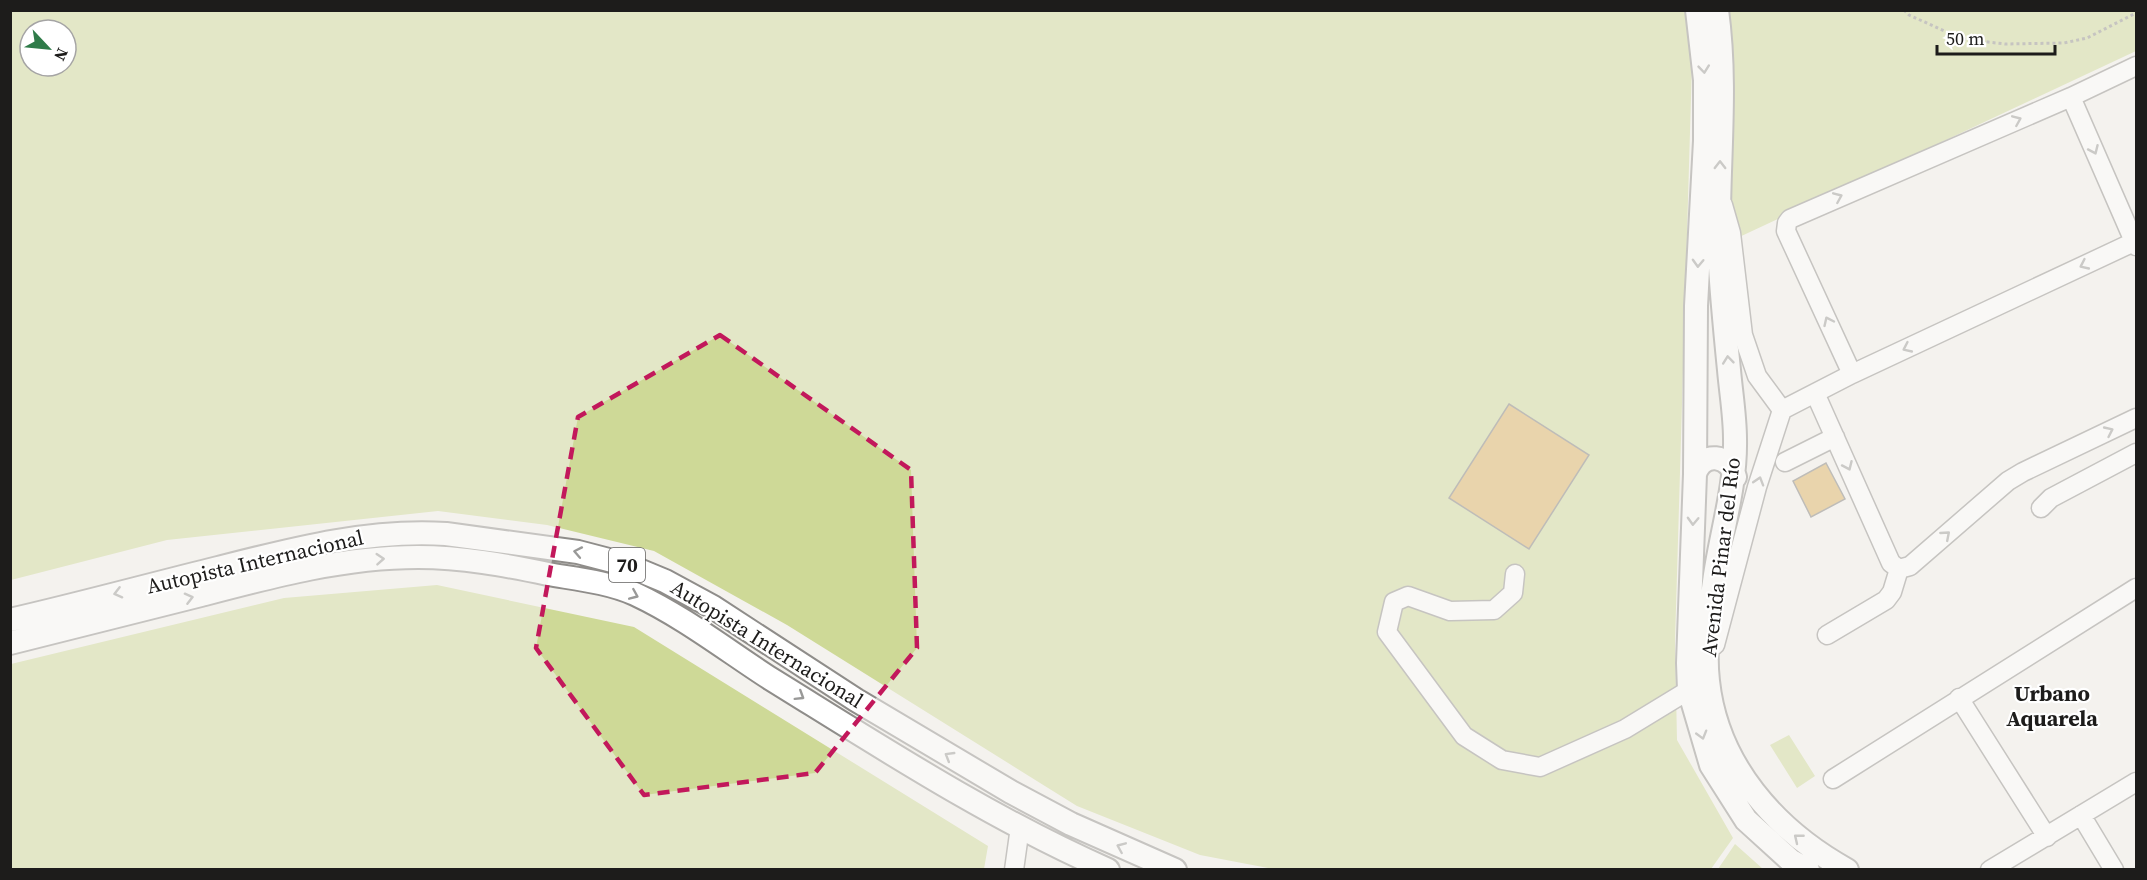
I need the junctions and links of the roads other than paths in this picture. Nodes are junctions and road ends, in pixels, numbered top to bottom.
1 (1697, 10) edge
2 (1717, 10) edge
3 (2136, 66) edge
4 (2071, 96) junction
5 (1720, 195) junction
6 (2136, 243) edge
7 (1852, 374) junction
8 (1815, 393) junction
9 (1696, 404) junction
10 (1733, 405) junction
11 (1782, 410) junction
12 (2136, 418) edge
13 (1835, 437) junction
14 (2136, 453) edge
15 (1785, 462) dead end
16 (1695, 474) junction
17 (1735, 477) junction
18 (2041, 508) dead end
19 (1899, 569) junction
20 (1515, 574) dead end
21 (2136, 588) edge
22 (10, 620) edge
23 (1827, 635) dead end
24 (10, 643) edge
25 (1698, 685) junction
26 (1959, 698) junction
27 (1833, 779) dead end
28 (2136, 782) edge
29 (2081, 815) junction
30 (1020, 827) junction
31 (2047, 837) junction
32 (1017, 867) edge
33 (1108, 870) edge
34 (1175, 870) edge
35 (1808, 870) edge
36 (1847, 870) edge
37 (1990, 870) edge
38 (2114, 870) edge

1 -> 9 main road, Avenida Pinar del Río
5 -> 2 main road, Avenida Pinar del Río
3 - 4 street
4 -> 6 street
7 -> 4 street
10 -> 5 main road, Avenida Pinar del Río
5 - 11 street
6 -> 7 street
7 - 8 street
8 - 11 street
8 - 13 street
9 - 10 main road
9 - 16 main road, Avenida Pinar del Río
10 - 17 main road, Avenida Pinar del Río
25 -> 11 street
19 -> 12 street
13 - 15 street
13 -> 19 street
14 - 18 street
16 - 17 main road
16 -> 25 main road, Avenida Pinar del Río
17 - 25 main road, Avenida Pinar del Río
19 - 23 street
20 - 25 street
21 - 26 street
34 -> 22 main road, Autopista Internacional / 70
24 -> 30 main road, Autopista Internacional / 70
25 -> 35 main road, Avenida Pinar del Río
36 -> 25 main road, Avenida Pinar del Río
26 - 27 street
26 - 31 street
28 - 29 street
29 - 31 street
29 - 38 street
30 - 32 street
30 - 33 main road, Autopista Internacional / 70
31 - 37 street

